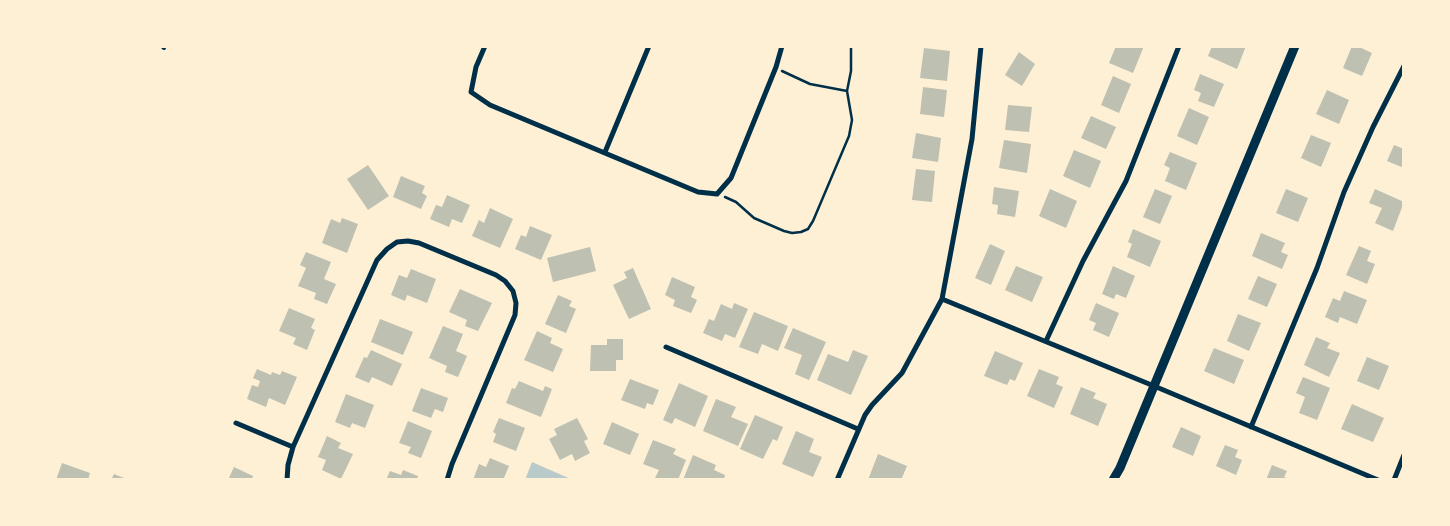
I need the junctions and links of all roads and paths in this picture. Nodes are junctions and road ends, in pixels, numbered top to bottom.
1 (485, 46) edge
2 (649, 46) edge
3 (782, 46) edge
4 (851, 46) edge
5 (981, 46) edge
6 (1179, 46) edge
7 (1295, 46) edge
8 (1404, 66) edge
9 (776, 67) junction
10 (847, 91) junction
11 (605, 152) junction
12 (717, 194) junction
13 (942, 299) junction
14 (1046, 341) junction
15 (666, 347) dead end
16 (1154, 386) junction
17 (236, 424) dead end
18 (1251, 427) junction
19 (858, 429) junction
20 (294, 447) junction
21 (1404, 455) edge
22 (286, 480) edge
23 (447, 480) edge
24 (837, 480) edge
25 (1113, 480) edge
26 (1378, 480) edge
27 (1394, 480) edge

1 - 11 street
2 - 11 street
3 - 9 street
4 - 10 path
5 - 13 street
6 - 14 street
7 - 16 street
8 - 18 street
9 - 10 path
9 - 12 street
10 - 12 path
11 - 12 street
13 - 14 street
13 - 19 street
14 - 16 street
15 - 19 street
16 - 18 street
16 - 25 street
17 - 20 street
18 - 26 street
19 - 24 street
20 - 22 street
20 - 23 street
21 - 27 street

